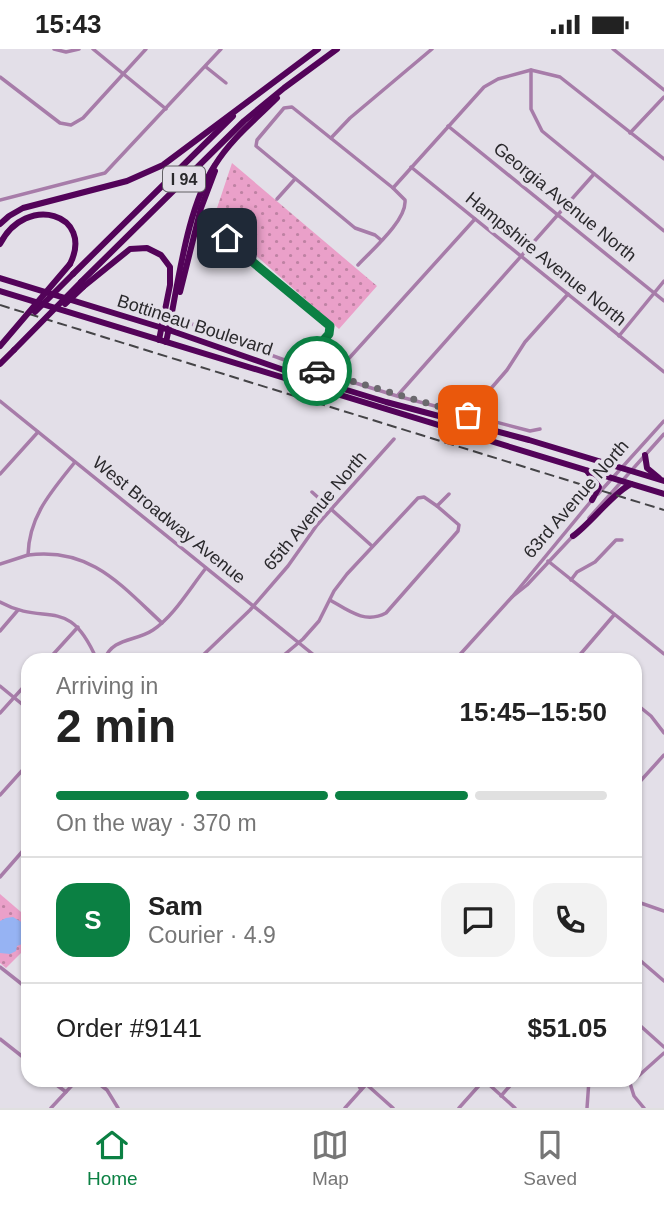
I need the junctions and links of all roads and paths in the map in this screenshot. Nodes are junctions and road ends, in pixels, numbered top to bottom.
1 (54, 49) edge
2 (79, 49) edge
3 (93, 49) edge
4 (146, 49) edge
5 (221, 49) edge
6 (318, 49) edge
7 (337, 49) edge
8 (432, 49) edge
9 (613, 49) edge
10 (206, 66) junction
11 (531, 70) junction
12 (123, 74) junction
13 (0, 77) edge
14 (293, 81) junction
15 (226, 83) dead end
16 (267, 88) junction
17 (664, 90) edge
18 (664, 97) edge
19 (166, 109) junction
20 (448, 126) junction
21 (630, 133) junction
22 (331, 138) junction
23 (664, 159) edge
24 (411, 167) junction
25 (594, 174) junction
26 (295, 179) junction
27 (393, 188) junction
28 (277, 199) dead end
29 (0, 200) edge
30 (558, 215) junction
31 (475, 219) junction
32 (0, 224) edge
33 (664, 231) edge
34 (227, 238) dead end
35 (381, 240) junction
36 (0, 244) edge
37 (520, 257) junction
38 (358, 265) dead end
39 (0, 278) edge
40 (664, 281) edge
41 (82, 285) junction
42 (0, 291) edge
43 (654, 293) junction
44 (568, 294) junction
45 (664, 301) edge
46 (189, 321) dead end
47 (166, 329) junction
48 (618, 336) junction
49 (162, 341) junction
50 (0, 346) edge
51 (0, 364) edge
52 (301, 366) junction
53 (664, 372) edge
54 (333, 376) junction
55 (397, 396) junction
56 (0, 401) edge
57 (468, 415) junction
58 (664, 421) edge
59 (540, 429) dead end
60 (38, 432) junction
61 (664, 434) edge
62 (394, 439) dead end
63 (646, 455) junction
64 (75, 462) junction
65 (621, 468) junction
66 (586, 470) junction
67 (631, 472) junction
68 (0, 473) edge
69 (612, 478) junction
70 (623, 481) junction
71 (664, 481) edge
72 (632, 484) junction
73 (312, 492) dead end
74 (449, 494) dead end
75 (664, 494) edge
76 (592, 500) junction
77 (438, 506) junction
78 (331, 509) junction
79 (573, 536) junction
80 (622, 540) dead end
81 (372, 546) junction
82 (28, 555) junction
83 (544, 558) junction
84 (549, 562) junction
85 (0, 564) edge
86 (206, 568) junction
87 (571, 580) junction
88 (512, 597) junction
89 (330, 600) junction
90 (0, 602) edge
91 (253, 605) junction
92 (18, 610) junction
93 (614, 615) junction
94 (162, 623) junction
95 (78, 628) junction
96 (0, 631) edge
97 (298, 642) junction
98 (55, 653) edge
99 (94, 653) edge
100 (109, 653) edge
101 (205, 653) edge
102 (286, 653) edge
103 (311, 653) edge
104 (461, 653) edge
105 (584, 653) edge
106 (664, 654) edge
107 (0, 685) edge
108 (21, 690) edge
109 (14, 697) junction
110 (21, 703) edge
111 (642, 708) edge
112 (0, 713) edge
113 (664, 733) edge
114 (664, 755) edge
115 (21, 772) edge
116 (642, 779) edge
117 (0, 795) edge
118 (21, 853) edge
119 (0, 877) edge
120 (642, 903) edge
121 (664, 911) edge
122 (642, 962) edge
123 (0, 967) edge
124 (664, 981) edge
125 (21, 984) edge
126 (642, 1027) edge
127 (0, 1039) edge
128 (664, 1047) edge
129 (664, 1053) edge
130 (21, 1056) edge
131 (642, 1072) edge
132 (59, 1087) edge
133 (71, 1087) edge
134 (103, 1087) edge
135 (360, 1087) edge
136 (364, 1087) edge
137 (373, 1087) edge
138 (478, 1087) edge
139 (491, 1087) edge
140 (509, 1087) edge
141 (588, 1087) edge
142 (633, 1087) edge
143 (361, 1090) junction
144 (66, 1092) junction
145 (501, 1096) junction
146 (51, 1108) edge
147 (118, 1108) edge
148 (345, 1108) edge
149 (393, 1108) edge
150 (459, 1108) edge
151 (514, 1108) edge
152 (587, 1108) edge
153 (644, 1108) edge

1 - 2 street
3 - 12 street
4 - 12 street
5 - 10 street
6 - 16 highway, I 94
7 - 14 highway, I 94
8 - 22 street
9 - 17 street
10 - 15 street
10 - 19 street
11 - 20 street
11 - 21 street
11 - 25 street
12 - 13 street
12 - 19 street
14 - 41 highway, I 94
14 - 47 highway
16 - 32 highway
16 - 50 highway, I 94, bridge
18 - 21 street
19 - 29 street
20 - 24 street
20 - 30 street, Georgia Avenue North
21 - 23 street
22 - 26 street
22 - 27 street
24 - 27 street
24 - 31 street, Hampshire Avenue North
25 - 30 street
25 - 33 street
26 - 28 street
26 - 35 street
27 - 35 street
30 - 37 street
30 - 43 street, Georgia Avenue North
31 - 37 street, Hampshire Avenue North
31 - 54 street
34 - 52 street
35 - 38 street
36 - 50 highway, bridge
37 - 44 street, Hampshire Avenue North
37 - 55 street
39 - 47 highway, Bottineau Boulevard
40 - 43 street
41 - 47 highway
41 - 51 highway, bridge
42 - 49 highway, Bottineau Boulevard
43 - 45 street, Georgia Avenue North
43 - 48 street
44 - 48 street, Hampshire Avenue North
44 - 57 street
46 - 52 street
47 - 49 highway
47 - 65 highway, Bottineau Boulevard
48 - 53 street, Hampshire Avenue North
49 - 66 highway, Bottineau Boulevard
52 - 54 street
54 - 55 street
55 - 57 street
56 - 60 street, West Broadway Avenue
57 - 59 street
58 - 65 street, 63rd Avenue North
60 - 64 street, West Broadway Avenue
60 - 68 street
61 - 63 street, 63rd Avenue North
62 - 78 street, 65th Avenue North
63 - 67 street, 63rd Avenue North
63 - 71 highway
64 - 82 street
64 - 86 street, West Broadway Avenue
65 - 67 highway, Bottineau Boulevard
65 - 69 street, 63rd Avenue North
66 - 69 highway, Bottineau Boulevard
66 - 76 highway
67 - 70 street, 63rd Avenue North
67 - 71 highway, Bottineau Boulevard
69 - 70 highway, Bottineau Boulevard
69 - 76 street, 63rd Avenue North
70 - 72 highway, Bottineau Boulevard
70 - 79 street, 63rd Avenue North
72 - 75 highway, Bottineau Boulevard
72 - 79 highway
73 - 78 street
74 - 77 street
76 - 83 street, 63rd Avenue North
77 - 81 street
77 - 89 street
78 - 81 street
78 - 91 street, 65th Avenue North
79 - 84 street, 63rd Avenue North
80 - 87 street
81 - 89 street
82 - 85 street
82 - 94 street
83 - 84 street
83 - 88 street, 63rd Avenue North
84 - 87 street
84 - 88 street, 63rd Avenue North
86 - 91 street, West Broadway Avenue
86 - 94 street
87 - 93 street
88 - 104 street, 63rd Avenue North
89 - 97 street
90 - 92 street
91 - 97 street, West Broadway Avenue
91 - 101 street, 65th Avenue North
92 - 95 street
92 - 96 street
93 - 105 street
93 - 106 street
94 - 100 street
95 - 98 street
95 - 99 street
97 - 102 street
97 - 103 street, West Broadway Avenue
107 - 109 street
108 - 109 street
109 - 110 street
109 - 112 street
111 - 113 street
114 - 116 street
115 - 117 street
118 - 119 street
120 - 121 street
122 - 124 street
123 - 125 street
126 - 128 street
127 - 130 street
129 - 131 street
132 - 144 street
133 - 144 street
134 - 147 street
135 - 143 street
136 - 143 street
137 - 149 street
138 - 150 street
139 - 145 street
140 - 145 street
141 - 152 street
142 - 153 street
143 - 148 street
144 - 146 street
145 - 151 street

